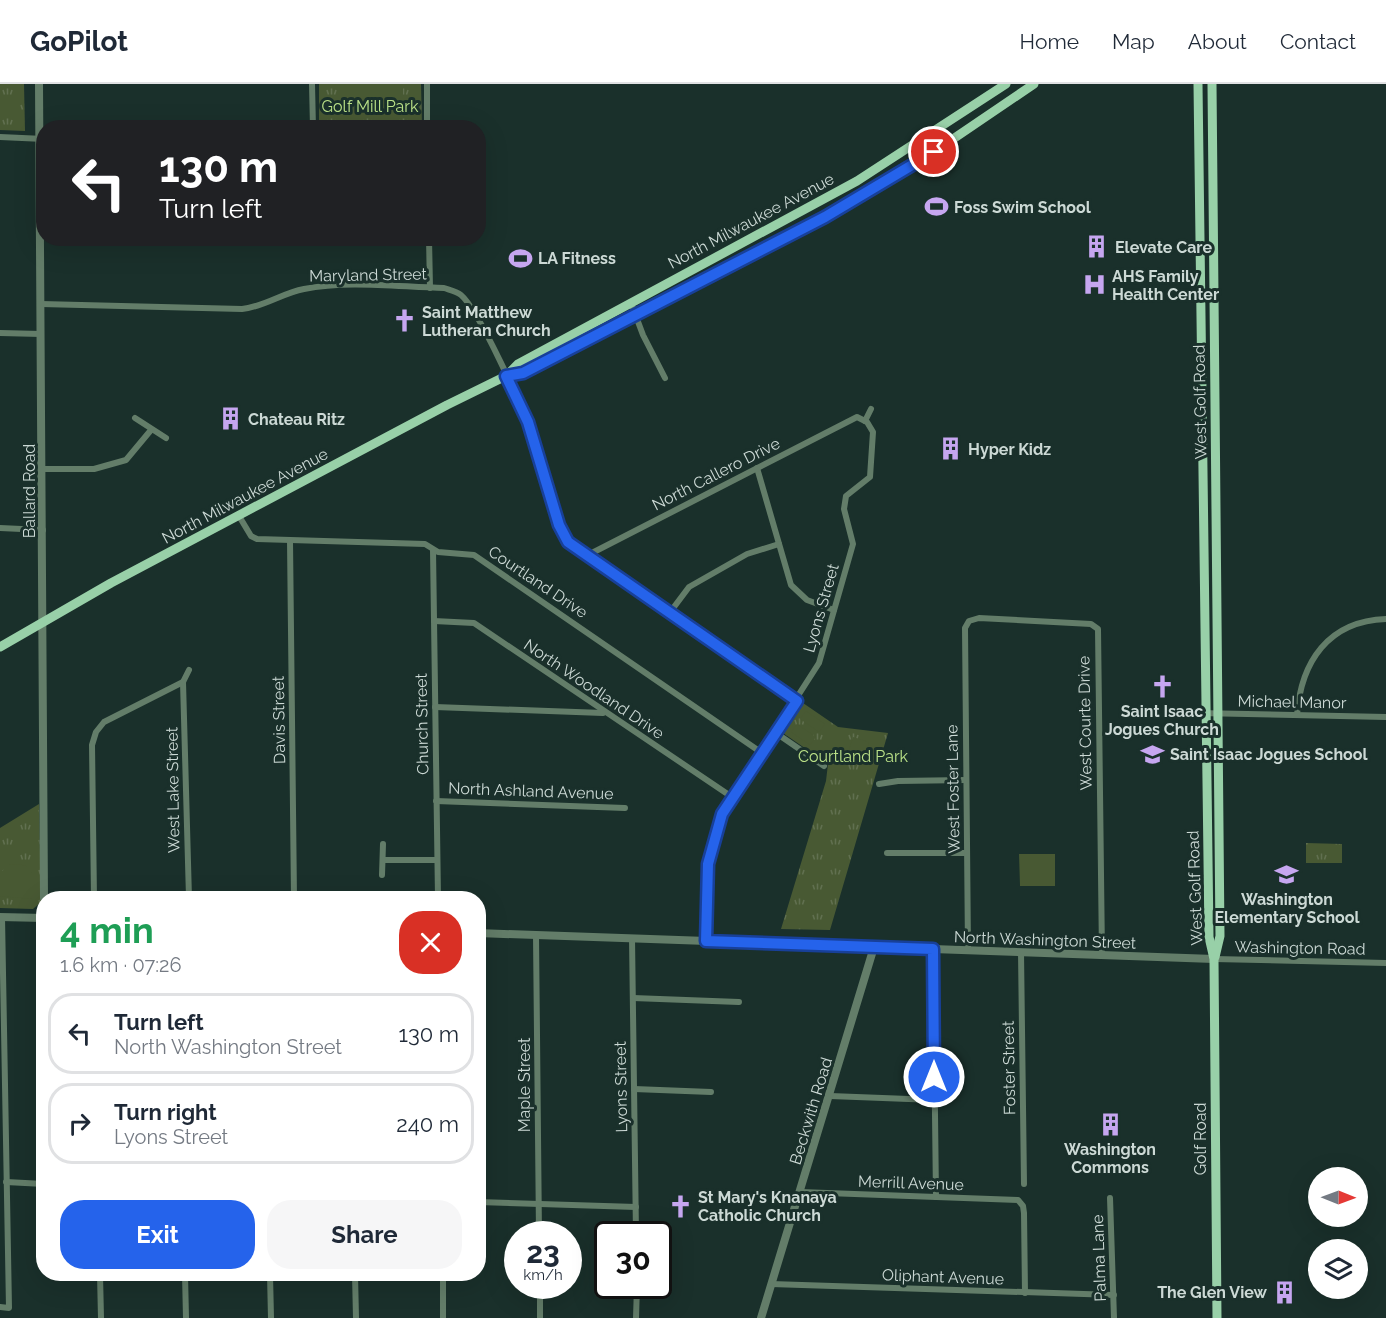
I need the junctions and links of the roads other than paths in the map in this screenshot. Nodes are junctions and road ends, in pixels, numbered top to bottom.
1 (39, 84) edge
2 (312, 84) edge
3 (427, 84) edge
4 (1006, 84) edge
5 (1034, 84) edge
6 (1198, 84) edge
7 (1212, 84) edge
8 (41, 120) edge
9 (313, 120) edge
10 (427, 120) edge
11 (0, 137) edge
12 (36, 139) edge
13 (41, 246) edge
14 (429, 246) edge
15 (430, 288) junction
16 (631, 303) junction
17 (40, 304) junction
18 (634, 315) junction
19 (0, 333) edge
20 (41, 334) junction
21 (506, 376) junction
22 (665, 378) dead end
23 (871, 410) dead end
24 (135, 418) dead end
25 (865, 421) junction
26 (151, 430) junction
27 (166, 438) dead end
28 (757, 468) junction
29 (44, 469) junction
30 (238, 516) junction
31 (0, 528) edge
32 (43, 530) junction
33 (290, 541) junction
34 (779, 544) junction
35 (433, 550) junction
36 (588, 555) junction
37 (834, 610) junction
38 (671, 611) junction
39 (1386, 620) edge
40 (42, 621) junction
41 (434, 621) junction
42 (965, 628) joint
43 (0, 646) edge
44 (189, 670) dead end
45 (183, 682) junction
46 (797, 701) junction
47 (435, 707) junction
48 (604, 713) junction
49 (1201, 713) junction
50 (1217, 714) junction
51 (1297, 716) junction
52 (1386, 717) edge
53 (776, 733) junction
54 (762, 753) junction
55 (824, 766) dead end
56 (966, 780) junction
57 (879, 784) dead end
58 (732, 797) junction
59 (436, 801) junction
60 (625, 808) dead end
61 (383, 844) dead end
62 (887, 853) dead end
63 (967, 853) junction
64 (383, 860) junction
65 (437, 860) junction
66 (382, 875) dead end
67 (44, 891) edge
68 (94, 891) edge
69 (189, 891) edge
70 (294, 891) edge
71 (438, 891) edge
72 (1, 917) edge
73 (36, 918) edge
74 (486, 933) edge
75 (536, 935) junction
76 (632, 938) junction
77 (706, 941) junction
78 (874, 947) junction
79 (933, 949) junction
80 (968, 950) junction
81 (1021, 952) junction
82 (1102, 955) junction
83 (1214, 959) junction
84 (1386, 963) edge
85 (633, 998) junction
86 (738, 1002) dead end
87 (2, 1030) edge
88 (634, 1089) junction
89 (711, 1092) dead end
90 (830, 1096) junction
91 (935, 1100) junction
92 (3, 1122) edge
93 (6, 1182) junction
94 (36, 1184) edge
95 (1024, 1184) dead end
96 (800, 1192) junction
97 (936, 1197) junction
98 (1110, 1198) dead end
99 (486, 1202) edge
100 (538, 1204) junction
101 (636, 1207) junction
102 (3, 1217) edge
103 (539, 1221) edge
104 (636, 1221) edge
105 (100, 1281) edge
106 (185, 1281) edge
107 (270, 1281) edge
108 (355, 1281) edge
109 (443, 1281) edge
110 (771, 1284) junction
111 (1025, 1293) junction
112 (1114, 1295) junction
113 (540, 1299) edge
114 (637, 1299) edge
115 (0, 1307) edge
116 (100, 1318) edge
117 (186, 1318) edge
118 (271, 1318) edge
119 (356, 1318) edge
120 (443, 1318) edge
121 (540, 1318) edge
122 (636, 1318) edge
123 (761, 1318) edge
124 (1114, 1318) edge
125 (1217, 1318) edge

1 - 8 street, Ballard Road
2 - 9 street
3 - 10 street
4 - 16 main road, North Milwaukee Avenue
5 - 18 main road, North Milwaukee Avenue
6 - 49 main road, West Golf Road
7 - 50 main road, West Golf Road
11 - 12 street
13 - 17 street, Ballard Road
14 - 15 street
15 - 17 street, Maryland Street
15 - 21 street, Maryland Street
16 - 18 street
16 - 21 main road, North Milwaukee Avenue
17 - 20 street, Ballard Road
18 - 21 main road, North Milwaukee Avenue
18 - 22 street
19 - 20 street
20 - 29 street, Ballard Road
21 - 30 main road, North Milwaukee Avenue
21 - 36 street, Maryland Street
23 - 25 street
24 - 26 street
25 - 28 street, North Callero Drive
25 - 37 street, Lyons Street
26 - 27 street
26 - 29 street
28 - 34 street
28 - 36 street, North Callero Drive
29 - 32 street, Ballard Road
30 - 33 street, Courtland Drive
30 - 40 main road, North Milwaukee Avenue
31 - 32 street
32 - 40 street, Ballard Road
33 - 35 street, Courtland Drive
33 - 70 street, Davis Street
34 - 37 street
34 - 38 street
35 - 41 street, Church Street
35 - 54 street, Courtland Drive
36 - 38 street, Maryland Street
37 - 46 street, Lyons Street
38 - 46 street, Maryland Street
39 - 51 street
40 - 43 main road, North Milwaukee Avenue
40 - 67 street, Ballard Road
41 - 47 street, Church Street
41 - 48 street, North Woodland Drive
42 - 56 street, West Foster Lane
42 - 82 street, West Courte Drive
44 - 45 street
45 - 68 street
45 - 69 street, West Lake Street
46 - 53 street, Lyons Street
47 - 48 street
47 - 59 street, Church Street
48 - 58 street, North Woodland Drive
49 - 50 street, Michael Manor
49 - 83 main road, West Golf Road
50 - 51 street, Michael Manor
50 - 83 main road, West Golf Road
51 - 52 street, Michael Manor
53 - 54 street, Lyons Street
53 - 55 street
54 - 58 street, Lyons Street
56 - 57 street
56 - 63 street, West Foster Lane
58 - 77 street, Lyons Street
59 - 60 street, North Ashland Avenue
59 - 65 street, Church Street
61 - 64 street
62 - 63 street
63 - 80 street, West Foster Lane
64 - 65 street
64 - 66 street
65 - 71 street, Church Street
72 - 73 street
72 - 87 street
74 - 75 street, North Washington Street
75 - 76 street, North Washington Street
75 - 100 street, Maple Street
76 - 77 street, North Washington Street
76 - 85 street, Lyons Street
77 - 78 street, North Washington Street
78 - 79 street, North Washington Street
78 - 90 street, Beckwith Road
79 - 80 street, North Washington Street
79 - 91 street
80 - 81 street, North Washington Street
81 - 82 street, North Washington Street
81 - 95 street, Foster Street
82 - 83 street, North Washington Street
83 - 84 street, Washington Road
83 - 125 main road, Golf Road
85 - 86 street
85 - 88 street, Lyons Street
87 - 92 street
88 - 89 street
88 - 101 street, Lyons Street
90 - 91 street
90 - 96 street, Beckwith Road
91 - 97 street
92 - 93 street
93 - 94 street
93 - 102 street
96 - 97 street, Merrill Avenue
96 - 110 street, Beckwith Road
97 - 111 street, Merrill Avenue
98 - 112 street, Palma Lane
99 - 100 street
100 - 101 street
100 - 103 street, Maple Street
101 - 104 street, Lyons Street
102 - 115 street
105 - 116 street
106 - 117 street
107 - 118 street
108 - 119 street
109 - 120 street
110 - 111 street, Oliphant Avenue
110 - 123 street, Beckwith Road
111 - 112 street, Oliphant Avenue
112 - 124 street, Palma Lane
113 - 121 street
114 - 122 street

